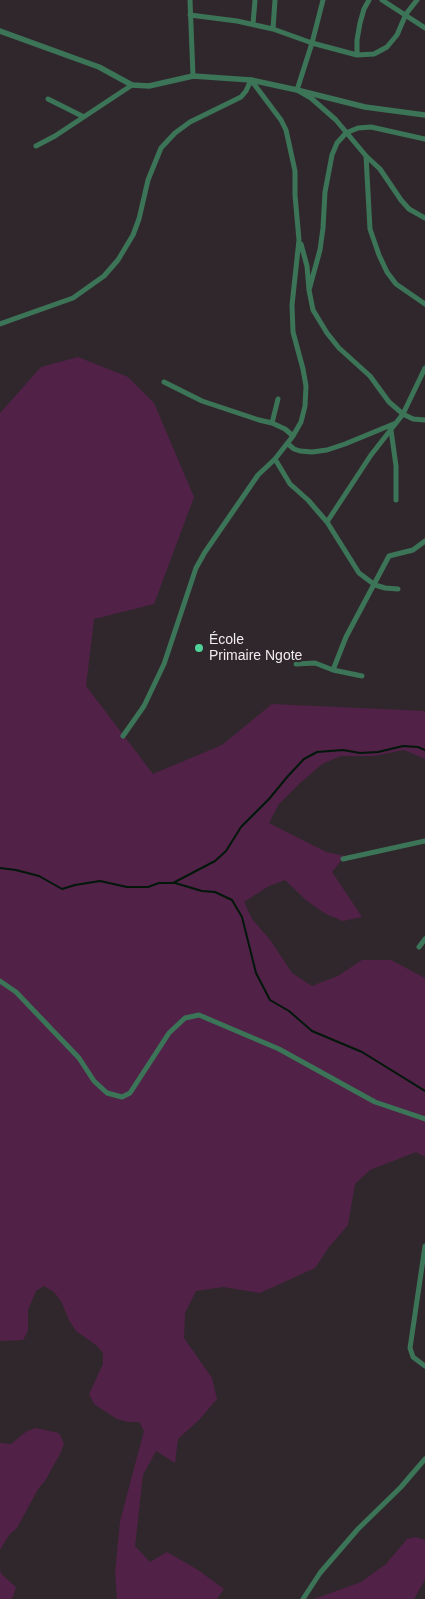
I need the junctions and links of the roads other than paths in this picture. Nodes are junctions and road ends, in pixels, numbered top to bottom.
1 (190, 0) edge
2 (255, 0) edge
3 (275, 0) edge
4 (323, 0) edge
5 (369, 0) edge
6 (382, 0) edge
7 (417, 0) edge
8 (406, 14) junction
9 (190, 15) junction
10 (253, 24) junction
11 (425, 28) edge
12 (273, 29) junction
13 (0, 31) edge
14 (312, 43) junction
15 (357, 55) junction
16 (193, 76) junction
17 (251, 80) junction
18 (132, 85) junction
19 (297, 90) junction
20 (48, 99) dead end
21 (425, 115) edge
22 (84, 117) junction
23 (346, 133) junction
24 (425, 139) edge
25 (36, 146) dead end
26 (366, 156) junction
27 (425, 218) edge
28 (299, 240) junction
29 (309, 290) junction
30 (425, 304) edge
31 (0, 324) edge
32 (425, 368) edge
33 (164, 382) dead end
34 (278, 399) dead end
35 (403, 414) junction
36 (425, 420) edge
37 (272, 422) junction
38 (396, 423) junction
39 (391, 430) junction
40 (293, 436) junction
41 (288, 444) junction
42 (275, 459) junction
43 (396, 500) dead end
44 (327, 522) junction
45 (425, 541) edge
46 (375, 585) junction
47 (398, 589) dead end
48 (296, 664) dead end
49 (333, 670) junction
50 (362, 676) dead end
51 (123, 736) dead end
52 (425, 841) edge
53 (343, 859) dead end
54 (425, 939) edge
55 (419, 947) dead end
56 (0, 981) edge
57 (425, 1118) edge
58 (425, 1246) edge
59 (425, 1366) edge
60 (425, 1459) edge
61 (303, 1599) edge

1 - 9 street
2 - 10 street
3 - 12 street
4 - 14 street
5 - 15 street
6 - 8 street
7 - 8 street
8 - 11 street
8 - 15 street
9 - 10 street
9 - 16 street
10 - 12 street
12 - 14 street
13 - 18 street
14 - 15 street
14 - 19 street
16 - 17 street
16 - 18 street
17 - 19 street
17 - 28 street
17 - 31 street
18 - 22 street
19 - 21 street
19 - 23 street
20 - 22 street
22 - 25 street
23 - 24 street
23 - 26 street
23 - 29 street
26 - 27 street
26 - 30 street
28 - 29 street
28 - 40 street
29 - 35 street
32 - 35 street
33 - 37 street
34 - 37 street
35 - 36 street
35 - 38 street
37 - 40 street
38 - 39 street
38 - 41 street
39 - 43 street
39 - 44 street
40 - 41 street
41 - 42 street
42 - 44 street
42 - 51 street
44 - 46 street
45 - 46 street
46 - 47 street
46 - 49 street
48 - 49 street
49 - 50 street
52 - 53 street
54 - 55 street
56 - 57 street
58 - 59 street
60 - 61 street

